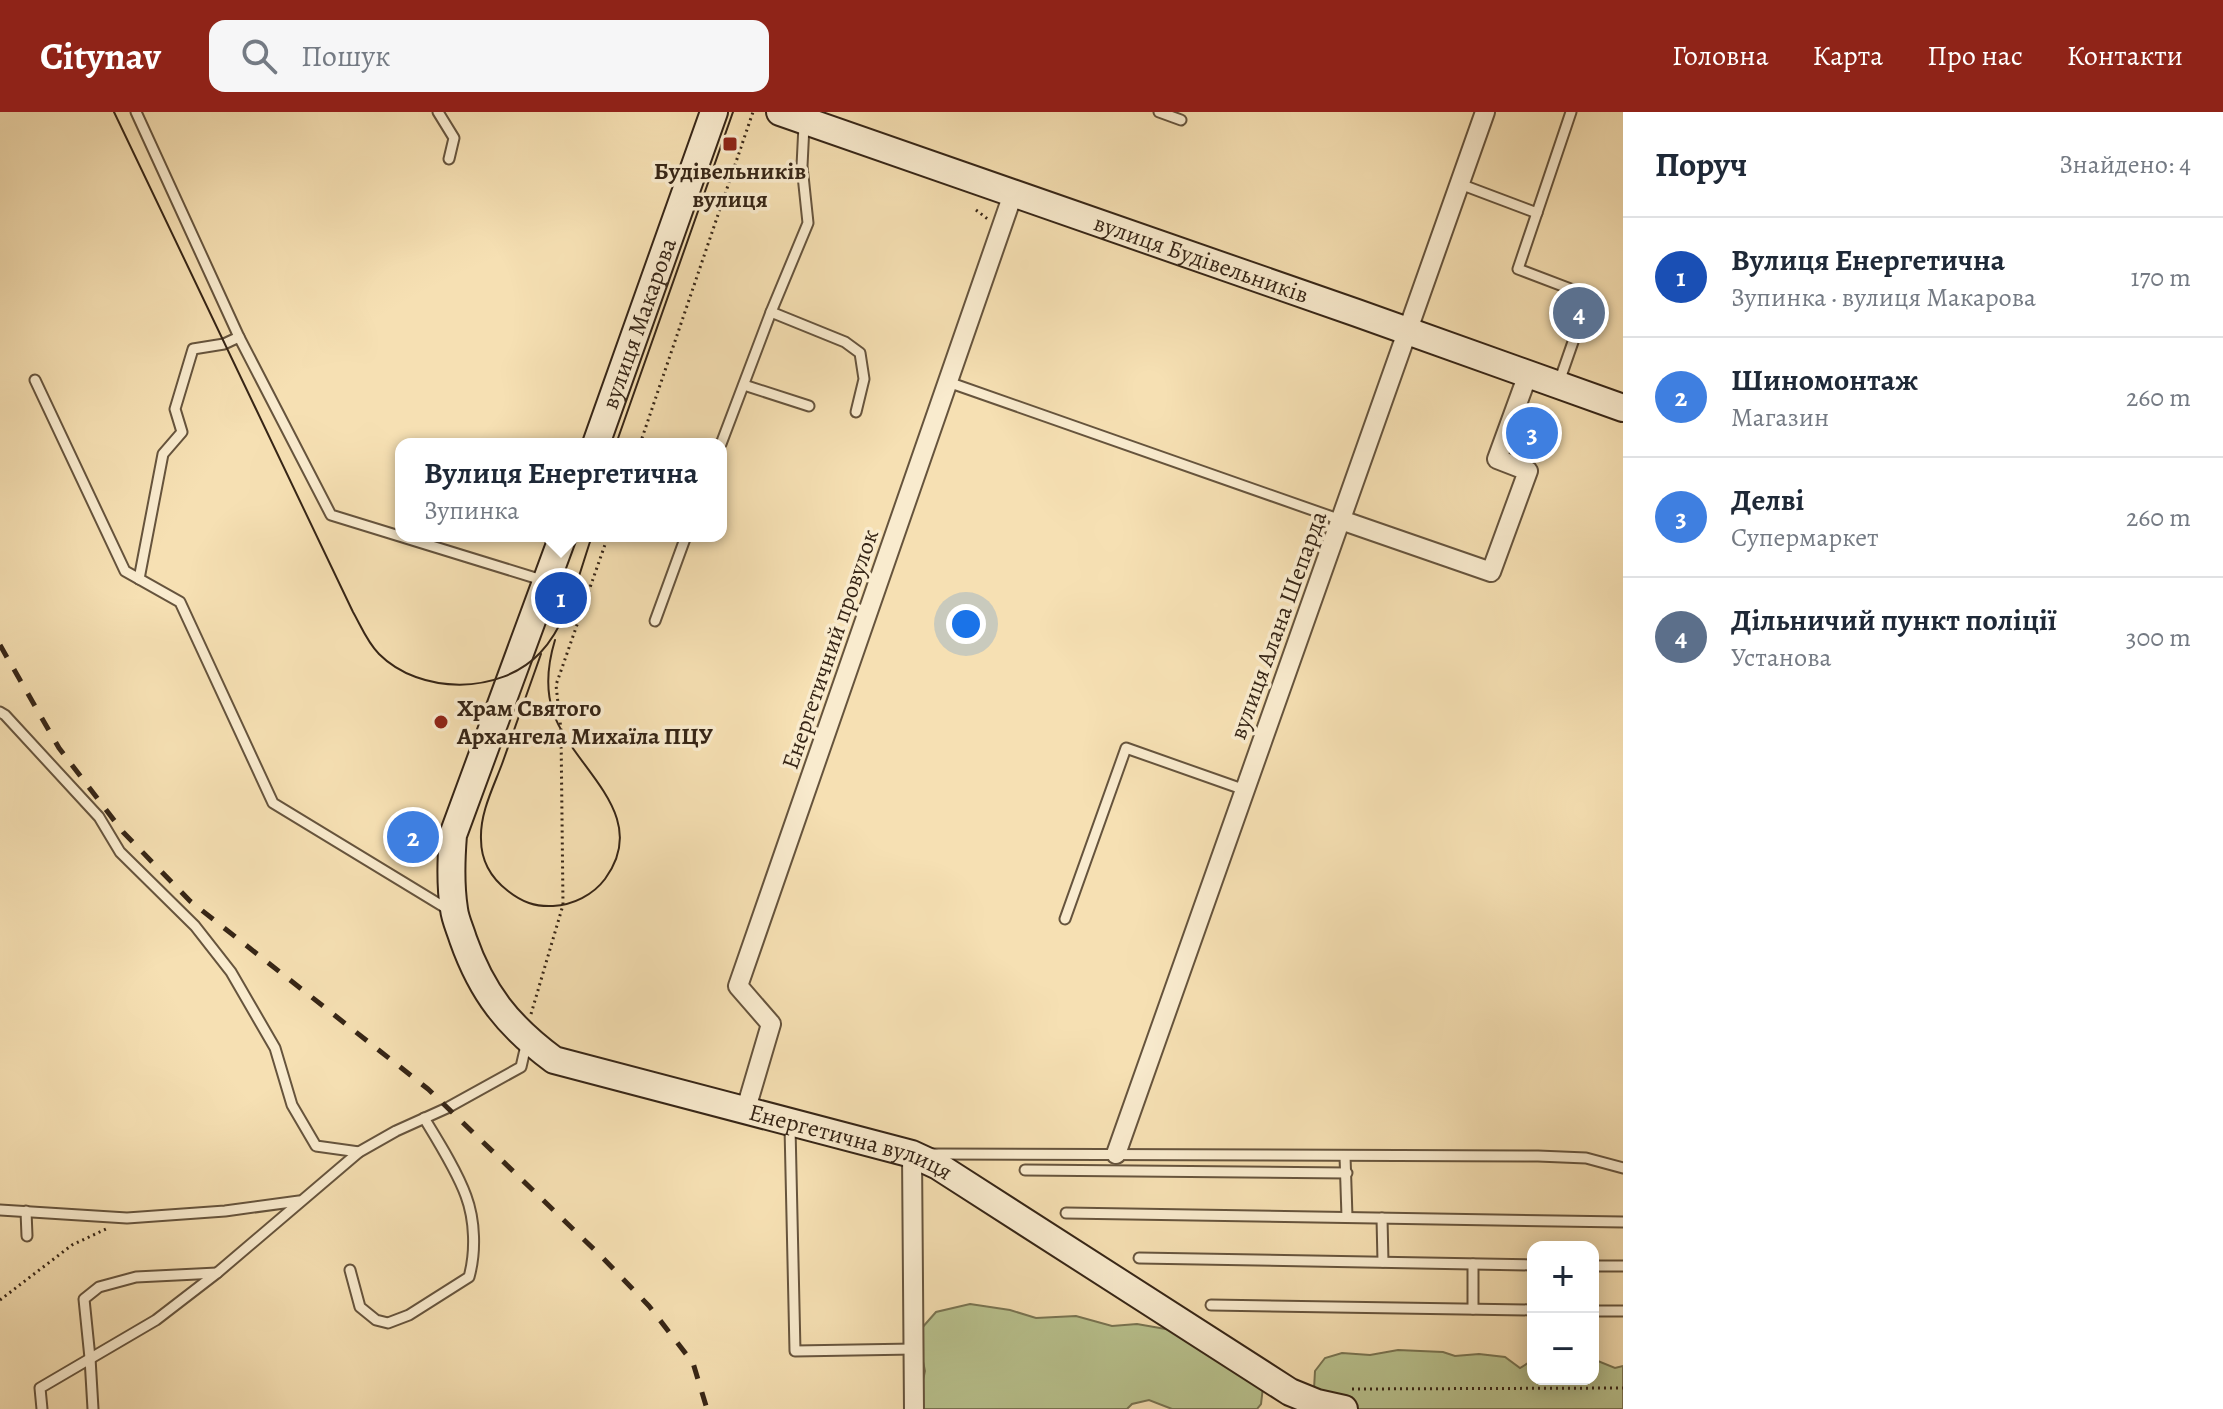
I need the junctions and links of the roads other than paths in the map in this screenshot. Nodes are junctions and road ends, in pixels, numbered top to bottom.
1 (136, 112) edge
2 (438, 112) edge
3 (714, 112) edge
4 (1159, 112) edge
5 (1485, 112) edge
6 (1571, 112) edge
7 (792, 117) edge
8 (1181, 120) dead end
9 (449, 159) dead end
10 (1460, 184) junction
11 (1013, 194) junction
12 (1537, 213) junction
13 (771, 312) junction
14 (1408, 332) junction
15 (239, 337) junction
16 (1528, 374) junction
17 (35, 380) dead end
18 (948, 382) junction
19 (744, 385) junction
20 (1557, 385) junction
21 (809, 406) dead end
22 (1623, 408) edge
23 (856, 412) dead end
24 (598, 438) edge
25 (723, 438) edge
26 (1341, 520) junction
27 (395, 535) edge
28 (418, 542) edge
29 (561, 542) edge
30 (684, 542) edge
31 (139, 579) junction
32 (547, 582) junction
33 (655, 621) dead end
34 (0, 712) edge
35 (1245, 790) junction
36 (454, 913) junction
37 (1065, 919) dead end
38 (528, 1032) junction
39 (745, 1112) junction
40 (424, 1118) junction
41 (790, 1123) junction
42 (359, 1152) junction
43 (912, 1154) junction
44 (1116, 1154) junction
45 (1345, 1156) junction
46 (1623, 1168) edge
47 (1025, 1170) dead end
48 (1347, 1173) junction
49 (302, 1201) junction
50 (0, 1210) edge
51 (26, 1211) junction
52 (1066, 1213) dead end
53 (1347, 1217) junction
54 (1382, 1218) junction
55 (1623, 1222) edge
56 (27, 1236) dead end
57 (1139, 1258) dead end
58 (1383, 1262) junction
59 (1473, 1264) junction
60 (1527, 1265) edge
61 (1599, 1266) edge
62 (1623, 1266) edge
63 (350, 1270) dead end
64 (217, 1273) junction
65 (1211, 1305) dead end
66 (1473, 1309) junction
67 (1527, 1310) edge
68 (1599, 1311) edge
69 (1623, 1311) edge
70 (914, 1349) junction
71 (90, 1358) junction
72 (42, 1409) edge
73 (93, 1409) edge
74 (914, 1409) edge
75 (1344, 1409) edge

1 - 15 lane
2 - 9 lane
3 - 24 main road, вулиця Макарова
4 - 8 lane
5 - 10 street, вулиця Алана Шепарда
6 - 12 lane
7 - 11 main road, вулиця Будівельників
7 - 13 lane
10 - 12 lane
10 - 14 street, вулиця Алана Шепарда
11 - 14 main road, вулиця Будівельників
11 - 18 street, Енергетичний провулок
12 - 20 lane
13 - 19 lane
13 - 23 lane
14 - 16 main road, вулиця Будівельників
14 - 26 street, вулиця Алана Шепарда
15 - 27 lane
15 - 31 lane
16 - 20 main road, вулиця Будівельників
16 - 26 street
17 - 31 lane
18 - 26 lane
18 - 39 street, Енергетичний провулок
19 - 21 lane
19 - 25 lane
20 - 22 main road, вулиця Будівельників
26 - 35 street, вулиця Алана Шепарда
28 - 32 lane
29 - 32 main road
30 - 33 lane
31 - 36 lane
32 - 36 main road, Енергетична вулиця
34 - 42 lane
35 - 37 lane
35 - 44 street, вулиця Алана Шепарда
36 - 38 main road, Енергетична вулиця
38 - 39 main road, Енергетична вулиця
38 - 40 lane
39 - 41 main road, Енергетична вулиця
40 - 42 lane
40 - 63 lane
41 - 43 main road, Енергетична вулиця
41 - 70 lane
42 - 49 lane
43 - 44 lane
43 - 70 street
43 - 75 main road, Енергетична вулиця
44 - 45 lane
45 - 46 lane
45 - 48 lane
47 - 48 lane
48 - 53 lane
49 - 51 lane
49 - 64 lane
50 - 51 lane
51 - 56 lane
52 - 53 lane
53 - 54 lane
54 - 55 lane
54 - 58 lane
57 - 58 lane
58 - 59 lane
59 - 60 lane
59 - 66 lane
61 - 62 lane
64 - 71 lane
64 - 71 lane
65 - 66 lane
66 - 67 lane
68 - 69 lane
70 - 74 street
71 - 72 lane
71 - 73 lane

